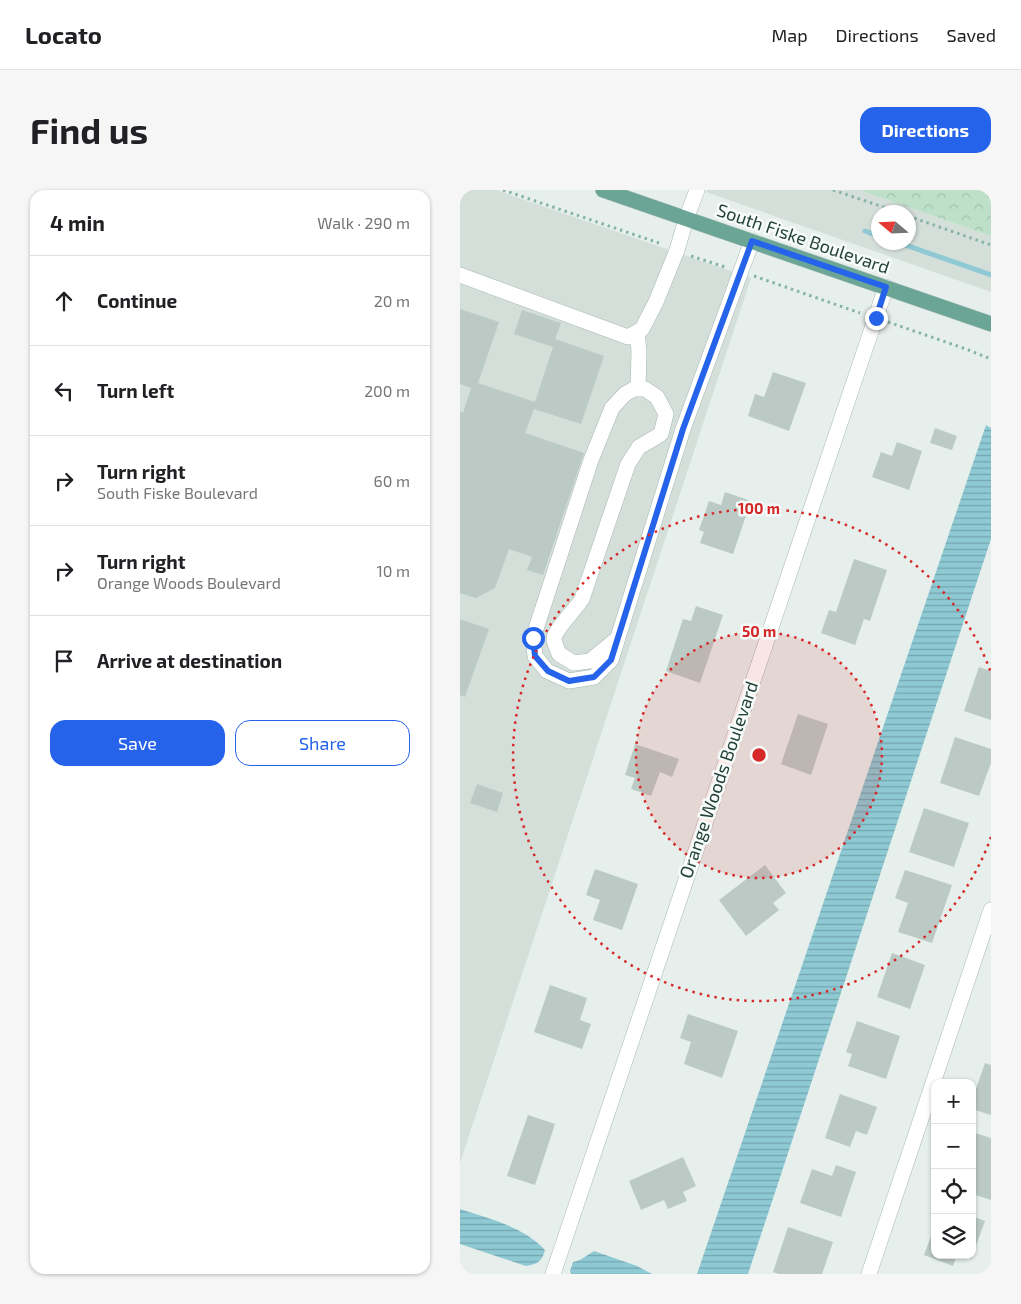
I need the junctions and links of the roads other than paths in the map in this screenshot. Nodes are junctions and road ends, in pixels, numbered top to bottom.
1 (603, 190) edge
2 (697, 190) edge
3 (686, 219) junction
4 (752, 241) junction
5 (460, 275) edge
6 (886, 287) junction
7 (991, 324) edge
8 (637, 332) junction
9 (638, 389) junction
10 (618, 638) junction
11 (991, 910) edge
12 (553, 1274) edge
13 (869, 1274) edge

1 - 3 main road, South Fiske Boulevard
2 - 3 street
3 - 4 main road, South Fiske Boulevard
3 - 8 street
4 - 6 main road, South Fiske Boulevard
4 - 10 street
5 - 8 street
6 - 7 main road, South Fiske Boulevard
6 - 12 street, Orange Woods Boulevard
8 - 9 street
9 - 10 street
9 - 10 street
11 - 13 street

